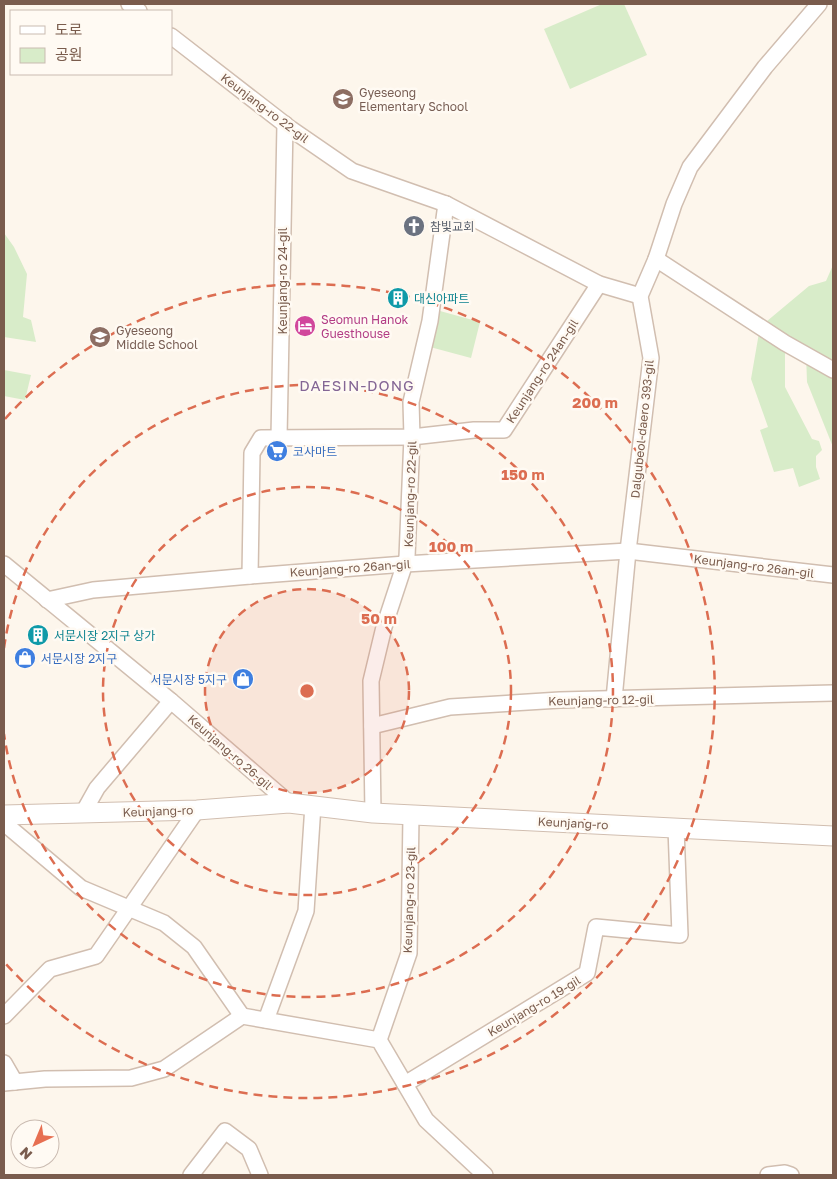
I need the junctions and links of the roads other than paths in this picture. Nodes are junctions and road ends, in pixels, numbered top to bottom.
1 (819, 4) edge
2 (172, 37) edge
3 (285, 124) junction
4 (446, 204) junction
5 (656, 259) junction
6 (599, 284) junction
7 (640, 296) junction
8 (833, 370) edge
9 (412, 437) junction
10 (279, 438) junction
11 (628, 551) junction
12 (4, 564) edge
13 (405, 564) junction
14 (833, 575) edge
15 (250, 576) junction
16 (47, 600) junction
17 (833, 693) edge
18 (614, 699) junction
19 (170, 701) junction
20 (372, 726) junction
21 (290, 803) junction
22 (313, 805) junction
23 (197, 810) junction
24 (83, 813) junction
25 (373, 813) junction
26 (4, 815) edge
27 (411, 815) junction
28 (4, 823) edge
29 (676, 828) junction
30 (833, 836) edge
31 (129, 908) junction
32 (4, 1016) edge
33 (242, 1016) junction
34 (266, 1020) junction
35 (379, 1040) junction
36 (4, 1063) edge
37 (9, 1082) edge
38 (405, 1084) junction
39 (191, 1175) edge
40 (260, 1175) edge
41 (485, 1175) edge
42 (768, 1175) edge
43 (791, 1175) edge

1 - 5 street
2 - 3 street, Keunjang-ro 22-gil
3 - 4 street, Keunjang-ro 22-gil
3 - 10 street, Keunjang-ro 24-gil
4 - 6 street, Keunjang-ro 22-gil
4 - 9 street, Keunjang-ro 22-gil
5 - 7 street
5 - 8 street
6 - 7 street, Keunjang-ro 22-gil
6 - 9 street, Keunjang-ro 24an-gil
7 - 11 street, Dalgubeol-daero 393-gil
9 - 10 street, Keunjang-ro 24an-gil
9 - 13 street, Keunjang-ro 22-gil
10 - 15 street, Keunjang-ro 24an-gil
11 - 13 street, Keunjang-ro 26an-gil
11 - 14 street, Keunjang-ro 26an-gil
11 - 18 street, Dalgubeol-daero 393-gil
12 - 16 street, Keunjang-ro 26-gil
13 - 15 street, Keunjang-ro 26an-gil
13 - 20 street, Keunjang-ro 22-gil
15 - 16 street, Keunjang-ro 26an-gil
16 - 19 street, Keunjang-ro 26-gil
17 - 18 street, Keunjang-ro 12-gil
18 - 20 street, Keunjang-ro 12-gil
19 - 21 street, Keunjang-ro 26-gil
19 - 24 street
20 - 25 street, Keunjang-ro 22-gil
21 - 22 street, Keunjang-ro
21 - 23 street, Keunjang-ro
22 - 25 street, Keunjang-ro
22 - 34 street
23 - 24 street, Keunjang-ro
23 - 31 street
24 - 26 street, Keunjang-ro
25 - 27 street, Keunjang-ro
27 - 29 street, Keunjang-ro
27 - 35 street, Keunjang-ro 23-gil
28 - 31 street
29 - 30 street, Keunjang-ro
29 - 38 street, Keunjang-ro 19-gil
31 - 32 street
31 - 33 street
33 - 34 street
33 - 37 street
34 - 35 street
35 - 38 street
36 - 37 street
38 - 41 street
39 - 40 street
42 - 43 street

